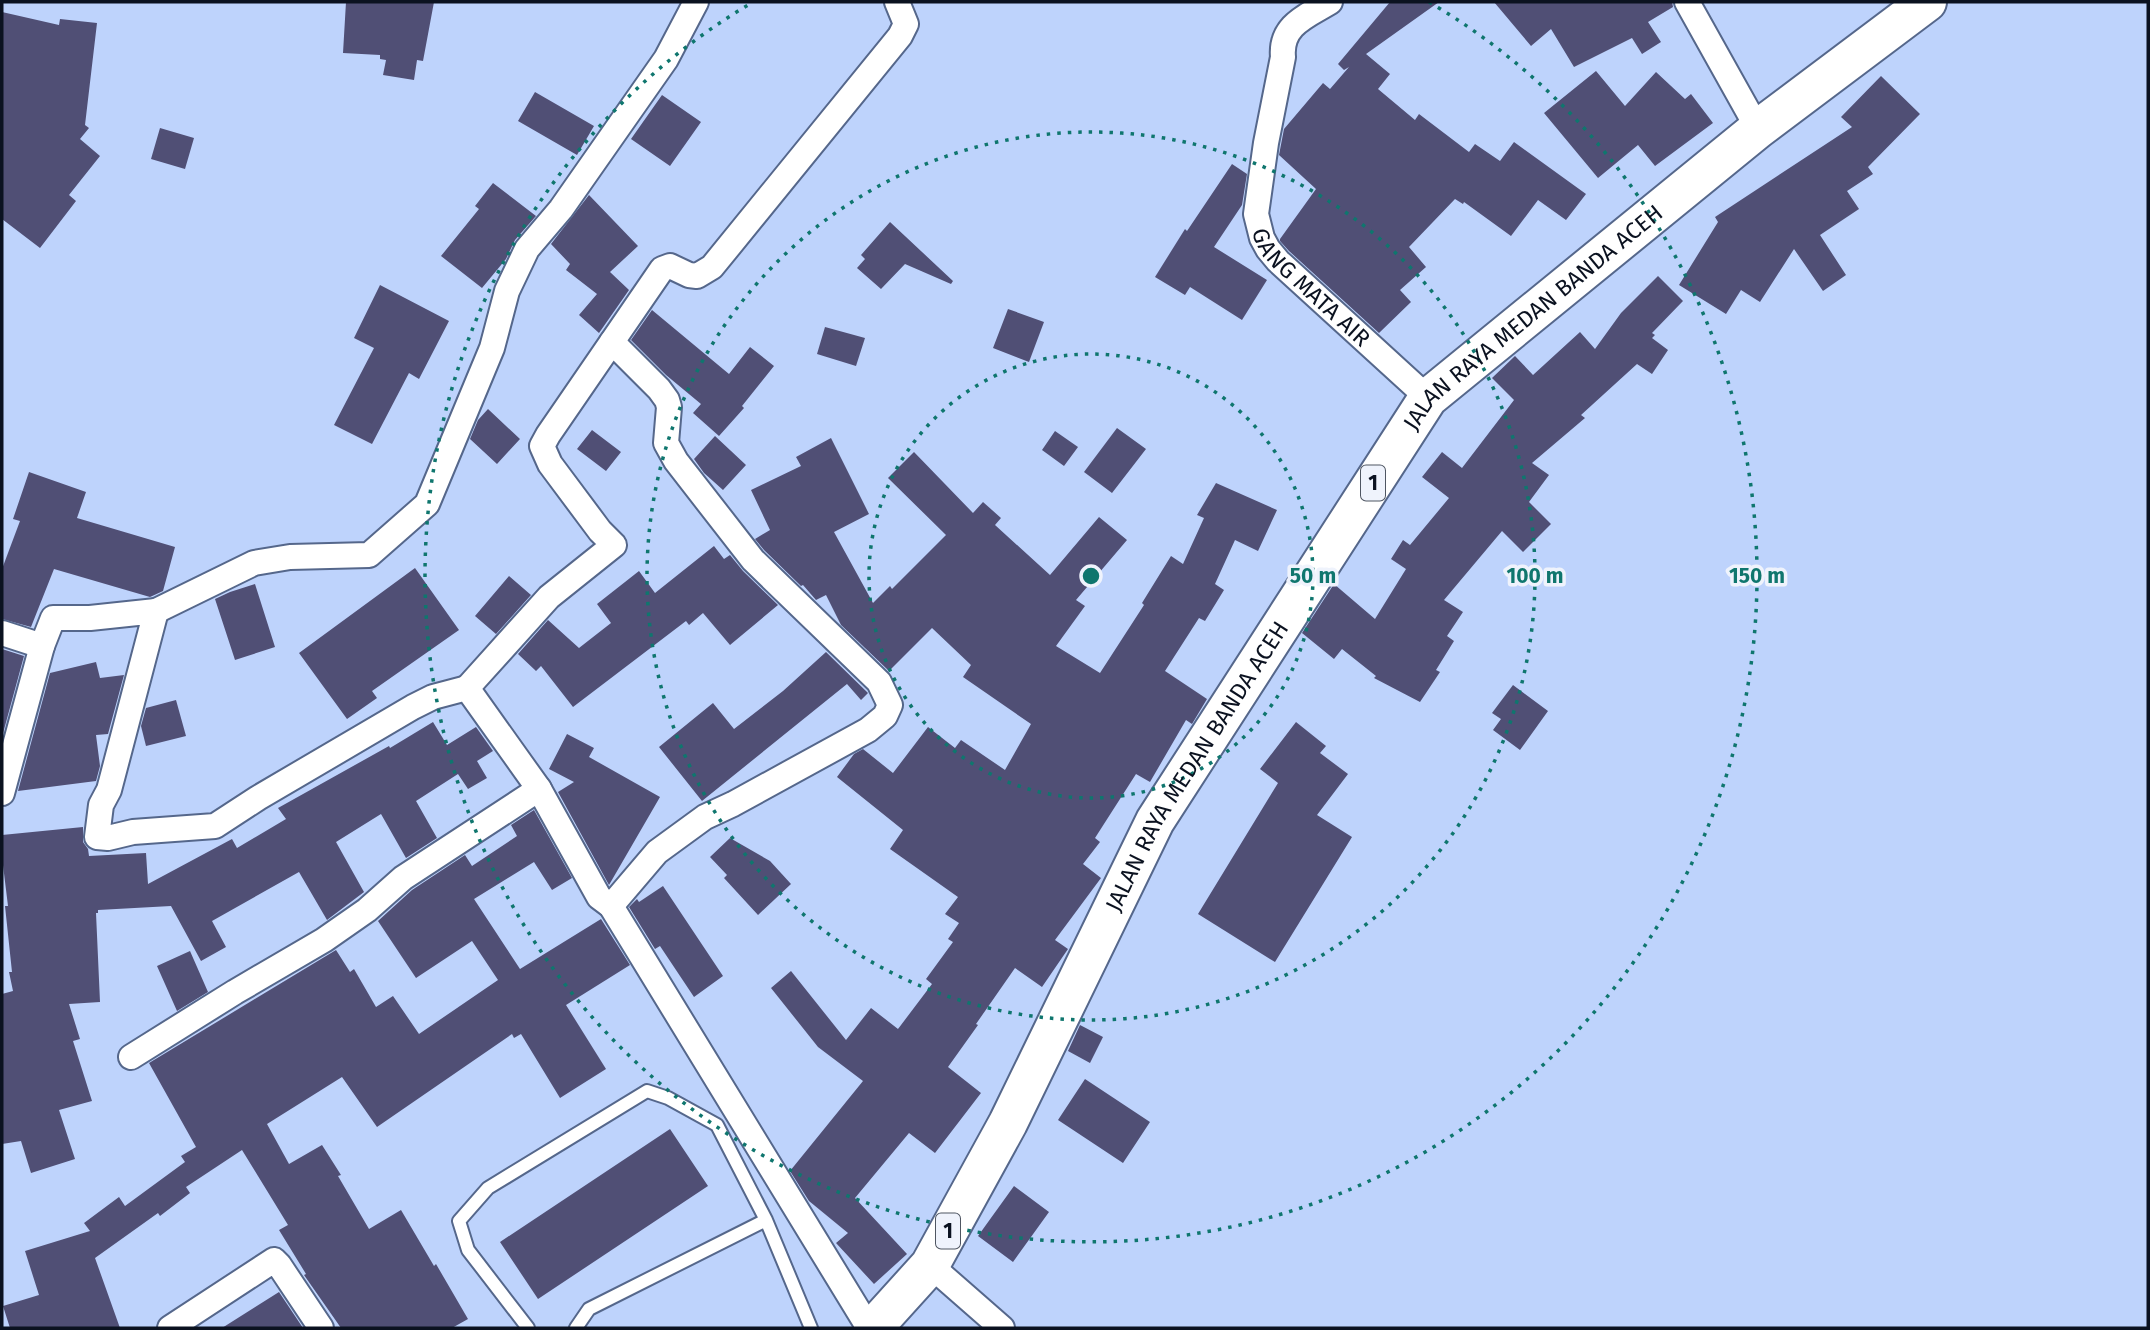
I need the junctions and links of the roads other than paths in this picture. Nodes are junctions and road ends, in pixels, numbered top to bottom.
1 (696, 2) edge
2 (897, 2) edge
3 (1331, 2) edge
4 (1686, 2) edge
5 (1927, 2) edge
6 (1758, 129) junction
7 (612, 342) junction
8 (1428, 398) junction
9 (156, 611) junction
10 (2, 633) edge
11 (42, 646) junction
12 (467, 688) junction
13 (539, 789) junction
14 (2, 793) edge
15 (611, 906) junction
16 (131, 1057) dead end
17 (766, 1220) junction
18 (930, 1265) junction
19 (170, 1328) edge
20 (321, 1328) edge
21 (528, 1328) edge
22 (576, 1328) edge
23 (811, 1328) edge
24 (871, 1328) edge
25 (1002, 1328) edge

1 - 9 street
2 - 7 street
3 - 8 street, GANG MATA AIR
4 - 6 street
5 - 6 highway, JALAN RAYA MEDAN BANDA ACEH / 1
6 - 8 highway, JALAN RAYA MEDAN BANDA ACEH / 1
7 - 12 street
7 - 15 street
8 - 18 highway, JALAN RAYA MEDAN BANDA ACEH / 1
9 - 11 street
9 - 12 street
10 - 11 street
11 - 14 street
12 - 13 street
13 - 15 street
13 - 16 street
15 - 24 street
17 - 21 lane
17 - 22 lane
17 - 23 lane
18 - 24 highway, JALAN RAYA MEDAN BANDA ACEH / 1
18 - 25 street
19 - 20 street

